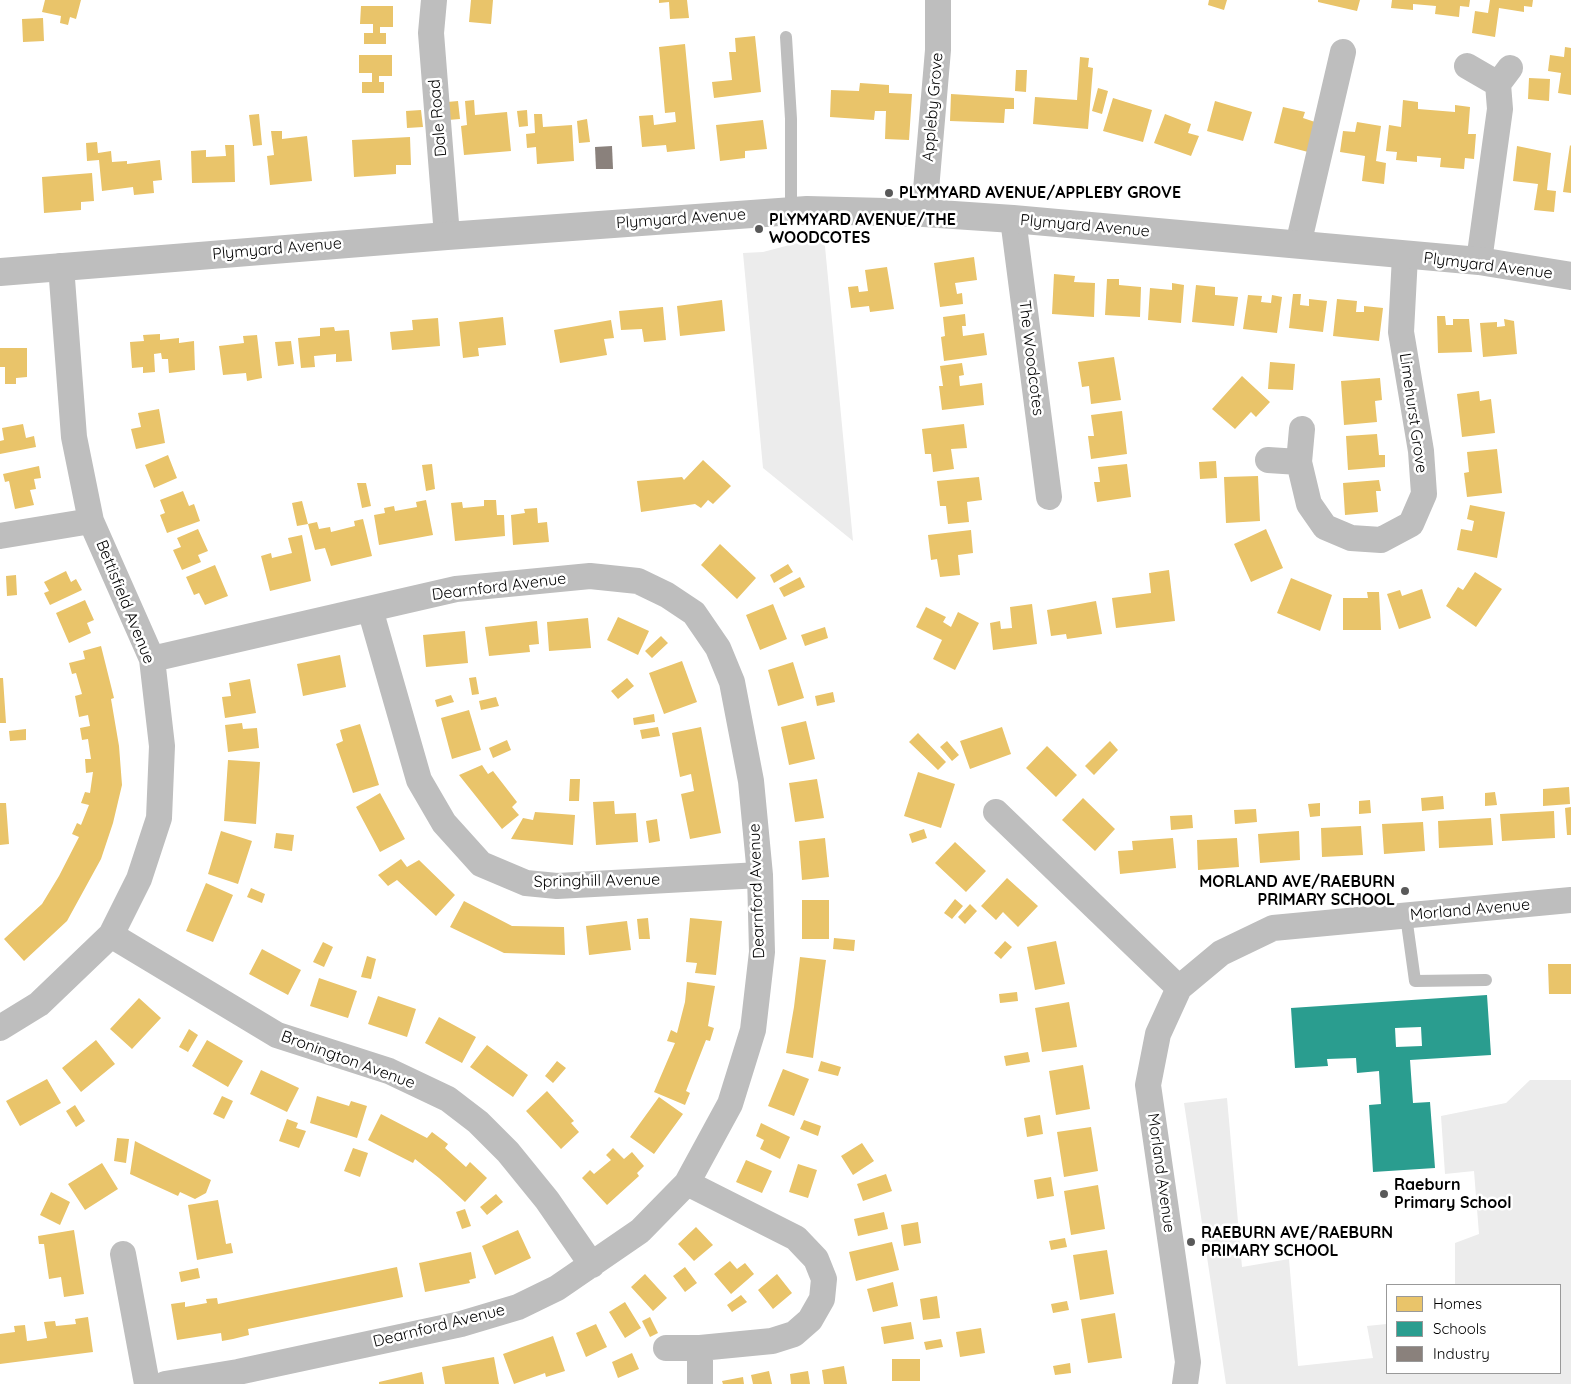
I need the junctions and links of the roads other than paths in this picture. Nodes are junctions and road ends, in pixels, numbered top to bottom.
1 (434, 0) edge
2 (938, 0) edge
3 (786, 37) dead end
4 (1343, 52) dead end
5 (1467, 66) dead end
6 (791, 211) junction
7 (924, 213) junction
8 (1013, 219) junction
9 (447, 236) junction
10 (1298, 246) junction
11 (1405, 256) junction
12 (1479, 261) junction
13 (61, 266) junction
14 (0, 272) edge
15 (1571, 276) edge
16 (1302, 429) dead end
17 (1268, 460) dead end
18 (1299, 462) junction
19 (1049, 497) dead end
20 (91, 521) junction
21 (0, 536) edge
22 (370, 609) junction
23 (152, 659) junction
24 (996, 812) dead end
25 (760, 875) junction
26 (1571, 900) edge
27 (1406, 916) junction
28 (111, 935) junction
29 (1486, 980) dead end
30 (1179, 988) junction
31 (0, 1028) edge
32 (687, 1183) junction
33 (123, 1254) dead end
34 (592, 1265) junction
35 (666, 1348) dead end
36 (700, 1348) junction
37 (1186, 1373) edge
38 (700, 1383) edge
39 (147, 1384) edge
40 (165, 1384) edge

1 - 9 street, Dale Road
2 - 7 street, Appleby Grove
3 - 6 lane
4 - 10 street
5 - 12 street
6 - 7 street, Plymyard Avenue
6 - 9 street, Plymyard Avenue
7 - 8 street, Plymyard Avenue
8 - 10 street, Plymyard Avenue
8 - 19 street, The Woodcotes
9 - 13 street, Plymyard Avenue
10 - 11 street, Plymyard Avenue
11 - 12 street, Plymyard Avenue
11 - 18 street, Limehurst Grove
12 - 15 street, Plymyard Avenue
13 - 14 street, Plymyard Avenue
13 - 20 street, Bettisfield Avenue
16 - 18 street, Limehurst Grove
17 - 18 street
20 - 21 street
20 - 23 street, Bettisfield Avenue
22 - 23 street, Dearnford Avenue
22 - 25 street, Springhill Avenue
22 - 25 street, Dearnford Avenue
23 - 28 street, Bettisfield Avenue
24 - 30 street
25 - 32 street, Dearnford Avenue
26 - 27 street, Morland Avenue
27 - 29 lane
27 - 30 street, Morland Avenue
28 - 31 street, Bettisfield Avenue
28 - 34 street, Bronington Avenue
30 - 37 street, Morland Avenue
32 - 34 street, Dearnford Avenue
32 - 36 street
33 - 39 street
34 - 40 street, Dearnford Avenue
35 - 36 street
36 - 38 street

